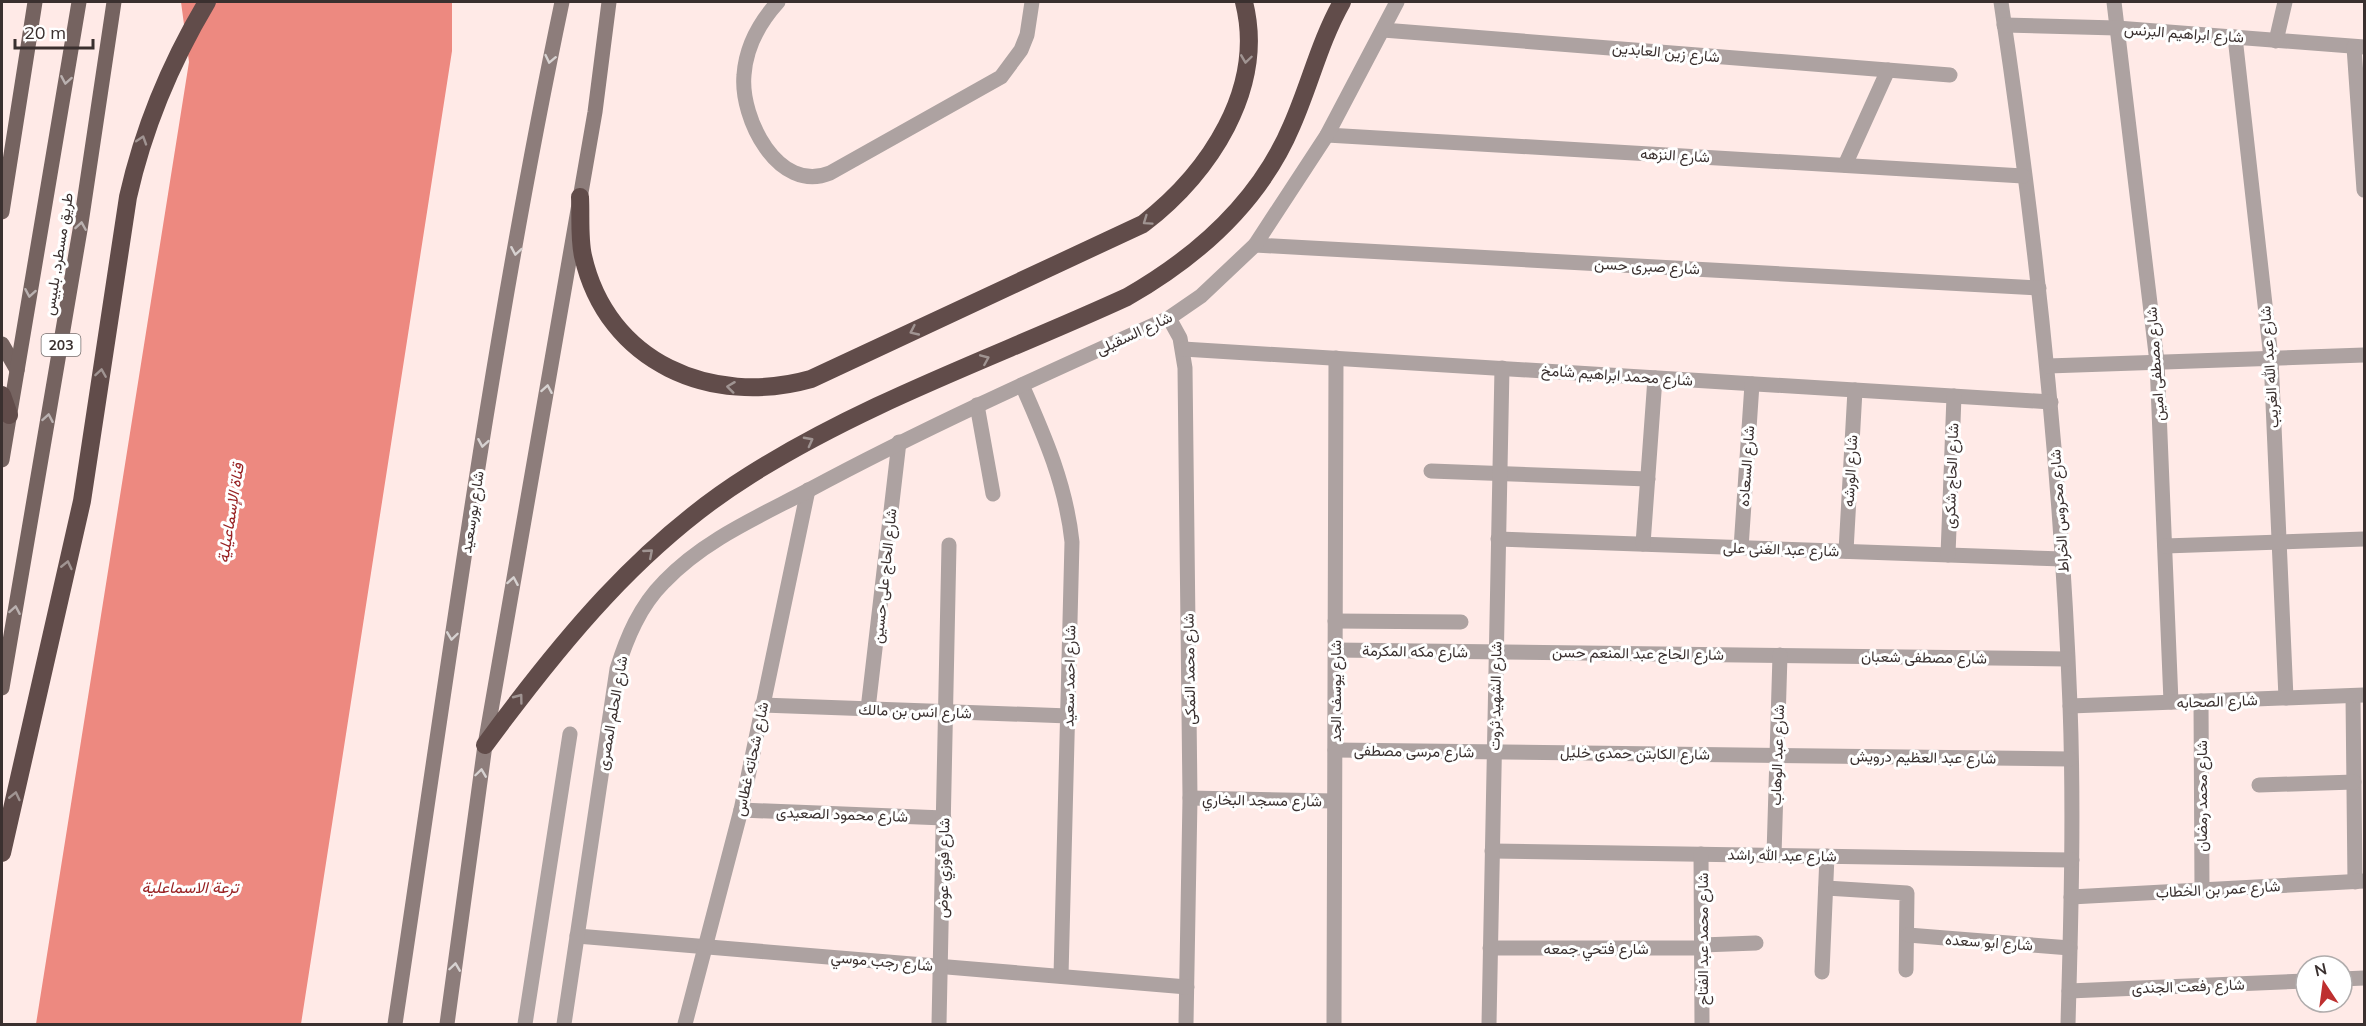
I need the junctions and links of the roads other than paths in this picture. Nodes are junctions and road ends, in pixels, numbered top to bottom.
1 (35, 2) edge
2 (79, 2) edge
3 (114, 2) edge
4 (207, 2) edge
5 (562, 2) edge
6 (609, 2) edge
7 (777, 2) edge
8 (1032, 2) edge
9 (1244, 2) edge
10 (1342, 2) edge
11 (1398, 2) edge
12 (2001, 2) edge
13 (2114, 2) edge
14 (2285, 2) edge
15 (2004, 24) junction
16 (2117, 28) junction
17 (1383, 30) junction
18 (2235, 37) junction
19 (2276, 41) junction
20 (2359, 47) edge
21 (1888, 70) junction
22 (1950, 75) dead end
23 (1327, 135) junction
24 (1845, 165) junction
25 (2024, 176) junction
26 (2364, 190) edge
27 (580, 197) junction
28 (2, 212) edge
29 (1255, 245) junction
30 (2039, 288) junction
31 (1169, 318) junction
32 (2, 344) edge
33 (1184, 349) junction
34 (2364, 355) edge
35 (1336, 358) junction
36 (2271, 358) junction
37 (2157, 362) junction
38 (2048, 366) junction
39 (1502, 368) junction
40 (17, 370) junction
41 (1655, 378) junction
42 (1752, 384) junction
43 (1022, 385) junction
44 (1855, 390) junction
45 (2, 395) edge
46 (1954, 396) junction
47 (2051, 402) junction
48 (977, 405) junction
49 (6, 425) edge
50 (898, 442) junction
51 (2, 460) edge
52 (1431, 471) dead end
53 (1500, 474) junction
54 (1648, 479) junction
55 (808, 490) junction
56 (993, 494) dead end
57 (1498, 539) junction
58 (2364, 540) edge
59 (2279, 542) junction
60 (1642, 544) junction
61 (949, 545) dead end
62 (2165, 546) junction
63 (1741, 548) junction
64 (1846, 551) junction
65 (1948, 555) junction
66 (2063, 559) junction
67 (1335, 621) junction
68 (1461, 622) dead end
69 (1335, 650) junction
70 (1496, 651) junction
71 (1780, 655) junction
72 (2067, 659) junction
73 (2, 688) edge
74 (2359, 696) edge
75 (2286, 698) junction
76 (2201, 701) junction
77 (2171, 702) junction
78 (762, 705) junction
79 (2070, 706) junction
80 (868, 709) junction
81 (947, 712) junction
82 (1069, 716) junction
83 (570, 734) dead end
84 (485, 745) junction
85 (1335, 750) junction
86 (1494, 752) junction
87 (1777, 755) junction
88 (2070, 759) junction
89 (2354, 782) junction
90 (2259, 785) dead end
91 (1190, 798) junction
92 (1334, 801) junction
93 (741, 810) junction
94 (944, 818) junction
95 (1492, 850) junction
96 (2, 853) edge
97 (1701, 854) junction
98 (1774, 855) junction
99 (1827, 856) junction
100 (2072, 860) junction
101 (2360, 882) edge
102 (1826, 888) junction
103 (2202, 890) junction
104 (2071, 897) junction
105 (577, 936) junction
106 (1908, 936) junction
107 (1756, 943) dead end
108 (705, 947) junction
109 (1702, 947) junction
110 (1490, 948) junction
111 (2070, 948) junction
112 (941, 966) junction
113 (1906, 970) dead end
114 (1822, 972) dead end
115 (1061, 976) junction
116 (2294, 982) edge
117 (1187, 987) junction
118 (2069, 991) junction
119 (395, 1024) edge
120 (447, 1024) edge
121 (525, 1024) edge
122 (564, 1024) edge
123 (685, 1024) edge
124 (939, 1024) edge
125 (1186, 1024) edge
126 (1334, 1024) edge
127 (1489, 1024) edge
128 (1702, 1024) edge
129 (2068, 1024) edge

1 - 28 main road
2 -> 40 main road, طريق مسطرد, بلبيس / 203
73 -> 3 main road, طريق مسطرد, بلبيس / 203
96 -> 4 highway
5 -> 119 main road, شارع بورسعيد
6 - 27 main road
7 - 8 street
9 -> 27 highway
84 -> 10 highway
11 - 17 street, شارع السقيلى
12 - 15 street, شارع محروس الخراط
13 - 16 street, شارع مصطفى امين
14 - 19 street
15 - 16 street, شارع ابراهيم البرنس
15 - 25 street, شارع محروس الخراط
16 - 18 street, شارع ابراهيم البرنس
16 - 37 street, شارع مصطفى امين
17 - 21 street, شارع زين العابدين
17 - 23 street, شارع السقيلى
18 - 19 street, شارع ابراهيم البرنس
18 - 36 street, شارع عبد الله الغريب
19 - 20 street, شارع ابراهيم البرنس
20 - 26 street
21 - 22 street, شارع زين العابدين
21 - 24 street
23 - 24 street, شارع النزهه
23 - 29 street, شارع السقيلى
24 - 25 street, شارع النزهه
25 - 30 street, شارع محروس الخراط
84 -> 27 main road
29 - 30 street, شارع صبرى حسن
29 - 31 street, شارع السقيلى
30 - 38 street, شارع محروس الخراط
31 - 33 street, شارع محمد النمكى
31 - 43 street, شارع السقيلى
32 - 40 main road
33 - 35 street, شارع محمد ابراهيم شامخ
33 - 91 street, شارع محمد النمكى
34 - 36 street
35 - 39 street, شارع محمد ابراهيم شامخ
35 - 67 street, شارع يوسف الجد
36 - 37 street
36 - 59 street, شارع عبد الله الغريب
37 - 38 street
37 - 62 street, شارع مصطفى امين
38 - 47 street, شارع محروس الخراط
39 - 41 street, شارع محمد ابراهيم شامخ
39 - 53 street, شارع الشهيد ثروت
40 - 49 main road, طريق مسطرد, بلبيس / 203
41 - 42 street, شارع محمد ابراهيم شامخ
41 - 54 street
42 - 44 street, شارع محمد ابراهيم شامخ
42 - 63 street, شارع السعاده
43 - 48 street, شارع السقيلى
43 - 82 street, شارع احمد سعيد
44 - 46 street, شارع محمد ابراهيم شامخ
44 - 64 street, شارع الورشه
45 - 49 highway
46 - 47 street, شارع محمد ابراهيم شامخ
46 - 65 street, شارع الحاج شكرى
47 - 66 street, شارع محروس الخراط
48 - 50 street, شارع السقيلى
48 - 56 street
49 - 51 main road, طريق مسطرد, بلبيس / 203
50 - 55 street, شارع السقيلى
50 - 80 street, شارع الحاج على حسين
52 - 53 street
53 - 54 street
53 - 57 street, شارع الشهيد ثروت
54 - 60 street
55 - 78 street, شارع شحاته غطاس
55 - 105 street, شارع الحلم المصرى
57 - 60 street, شارع عبد الغنى على
57 - 70 street, شارع الشهيد ثروت
58 - 59 street
59 - 62 street
59 - 75 street, شارع عبد الله الغريب
60 - 63 street, شارع عبد الغنى على
61 - 81 street, شارع فوزي عوض
62 - 77 street, شارع مصطفى امين
63 - 64 street, شارع عبد الغنى على
64 - 65 street, شارع عبد الغنى على
65 - 66 street, شارع عبد الغنى على
66 - 72 street, شارع محروس الخراط
67 - 68 street
67 - 69 street, شارع يوسف الجد
69 - 70 street, شارع مكه المكرمة
69 - 85 street, شارع يوسف الجد
70 - 71 street, شارع الحاج عبد المنعم حسن
70 - 86 street, شارع الشهيد ثروت
71 - 72 street, شارع مصطفى شعبان
71 - 87 street, شارع عبد الوهاب
72 - 79 street, شارع محروس الخراط
74 - 75 street, شارع الصحابه
74 - 89 street
75 - 76 street, شارع الصحابه
76 - 77 street, شارع الصحابه
76 - 103 street, شارع محمد رمضان
77 - 79 street, شارع الصحابه
78 - 80 street, شارع انس بن مالك
78 - 93 street, شارع شحاته غطاس
79 - 88 street, شارع محروس الخراط
80 - 81 street, شارع انس بن مالك
81 - 82 street, شارع انس بن مالك
81 - 94 street, شارع فوزي عوض
82 - 115 street, شارع احمد سعيد
83 - 121 street
120 -> 84 main road
85 - 86 street, شارع مرسى مصطفى
85 - 92 street, شارع يوسف الجد
86 - 87 street, شارع الكابتن حمدى خليل
86 - 95 street, شارع الشهيد ثروت
87 - 88 street, شارع عبد العظيم درويش
87 - 98 street, شارع عبد الوهاب
88 - 100 street, شارع محروس الخراط
89 - 90 street
89 - 101 street
91 - 92 street, شارع مسجد البخاري
91 - 117 street, شارع محمد النمكى
92 - 126 street, شارع يوسف الجد
93 - 94 street, شارع محمود الصعيدى
93 - 108 street, شارع شحاته غطاس
94 - 112 street, شارع فوزي عوض
95 - 97 street, شارع عبد الله راشد
95 - 110 street, شارع الشهيد ثروت
97 - 98 street, شارع عبد الله راشد
97 - 109 street, شارع محمد عبد الفتاح
98 - 99 street, شارع عبد الله راشد
99 - 100 street, شارع عبد الله راشد
99 - 102 street
100 - 104 street, شارع محروس الخراط
101 - 103 street, شارع عمر بن الخطاب
102 - 106 street
102 - 114 street
103 - 104 street, شارع عمر بن الخطاب
104 - 111 street, شارع محروس الخراط
105 - 108 street, شارع رجب موسي
105 - 122 street, شارع الحلم المصرى
106 - 111 street, شارع ابو سعده
106 - 113 street
107 - 109 street, شارع فتحي جمعه
108 - 112 street, شارع رجب موسي
108 - 123 street, شارع شحاته غطاس
109 - 110 street, شارع فتحي جمعه
109 - 128 street, شارع محمد عبد الفتاح
110 - 127 street, شارع الشهيد ثروت
111 - 118 street, شارع محروس الخراط
112 - 115 street, شارع رجب موسي
112 - 124 street, شارع فوزي عوض
115 - 117 street, شارع رجب موسي
116 - 118 street, شارع رفعت الجندى
117 - 125 street, شارع محمد النمكى
118 - 129 street, شارع محروس الخراط

